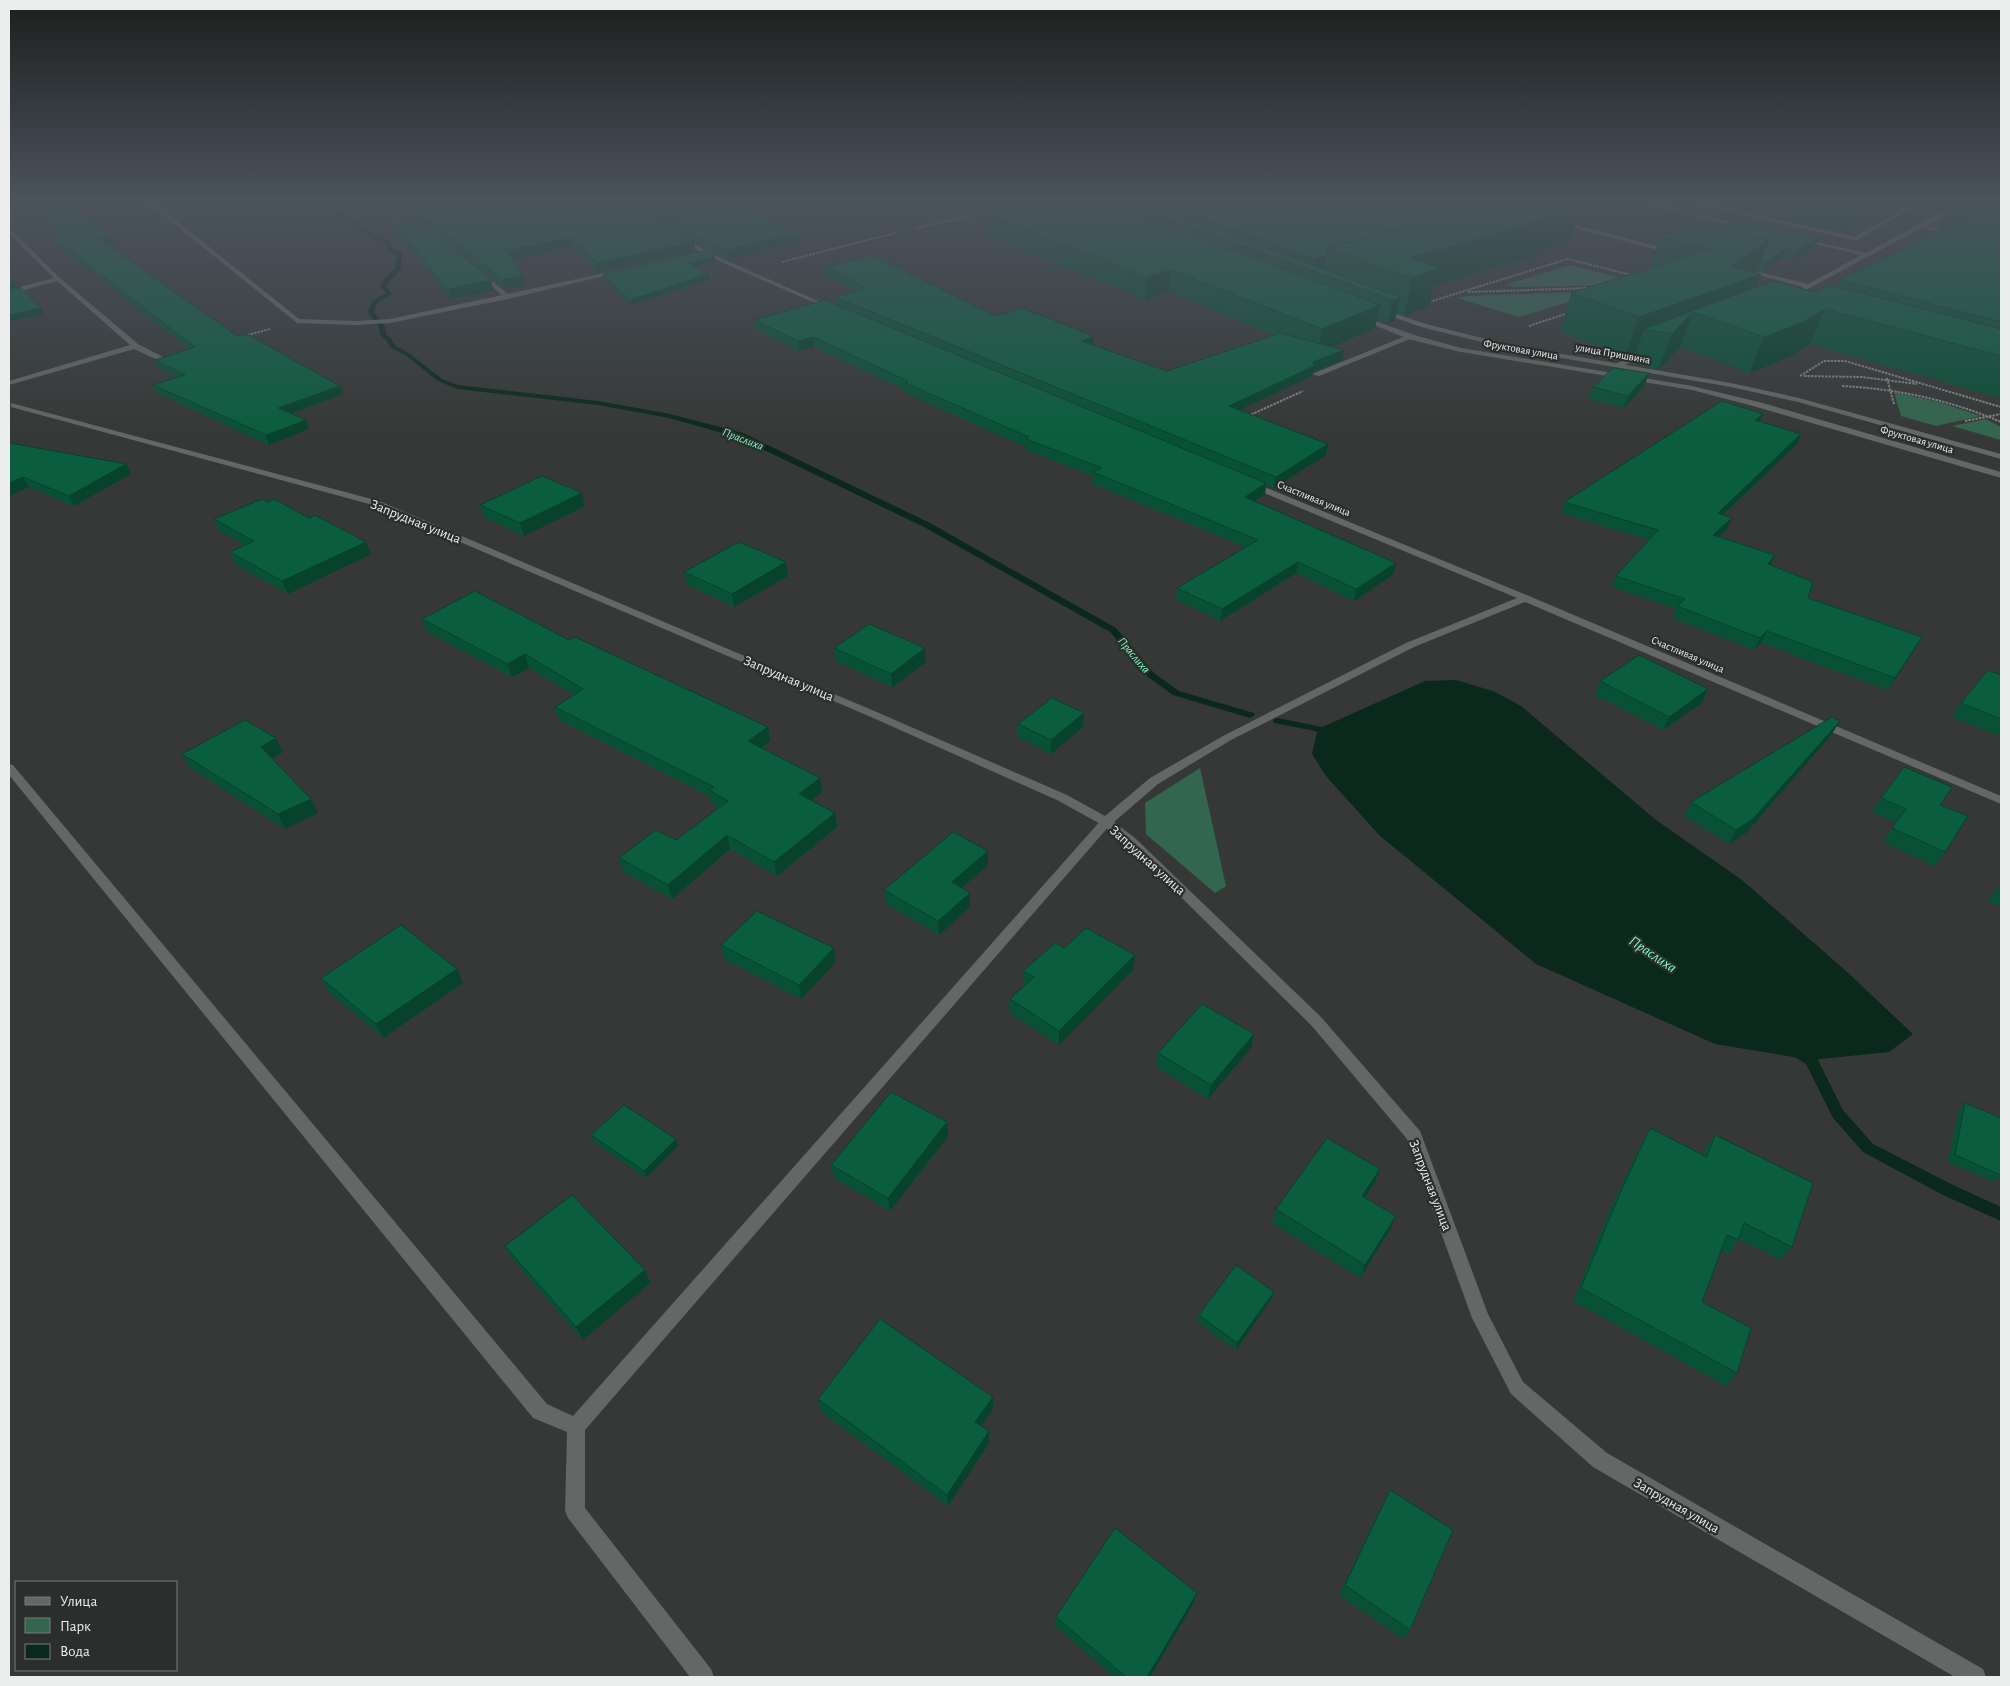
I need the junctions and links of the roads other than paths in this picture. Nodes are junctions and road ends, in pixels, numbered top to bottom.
1 (58, 280) joint
2 (246, 280) edge
3 (487, 280) edge
4 (586, 280) edge
5 (767, 280) edge
6 (1783, 280) edge
7 (1820, 280) edge
8 (1808, 286) junction
9 (9, 292) edge
10 (508, 297) junction
11 (1784, 299) edge
12 (1372, 308) edge
13 (842, 312) edge
14 (1356, 316) edge
15 (1411, 337) junction
16 (135, 346) junction
17 (1653, 352) edge
18 (163, 358) edge
19 (1617, 365) junction
20 (1316, 374) edge
21 (9, 383) edge
22 (11, 406) edge
23 (2001, 457) edge
24 (2001, 475) edge
25 (1244, 481) edge
26 (1526, 598) junction
27 (9, 768) edge
28 (2001, 800) edge
29 (1106, 822) junction
30 (576, 1427) junction
31 (703, 1677) edge
32 (1975, 1677) edge

1 - 9 street
1 - 16 street
2 - 10 street
3 - 10 street
4 - 10 street
5 - 13 street
6 - 8 street
7 - 8 street
8 - 11 street
12 - 19 street, улица Пришвина
14 - 15 street, Фруктовая улица
15 - 20 street
15 - 24 street, Фруктовая улица
16 - 18 street
16 - 21 street
17 - 19 street
19 - 23 street, улица Пришвина
22 - 29 street, Запрудная улица
25 - 26 street, Счастливая улица
26 - 28 street, Счастливая улица
26 - 29 street
27 - 30 street
29 - 30 street
29 - 32 street, Запрудная улица
30 - 31 street

